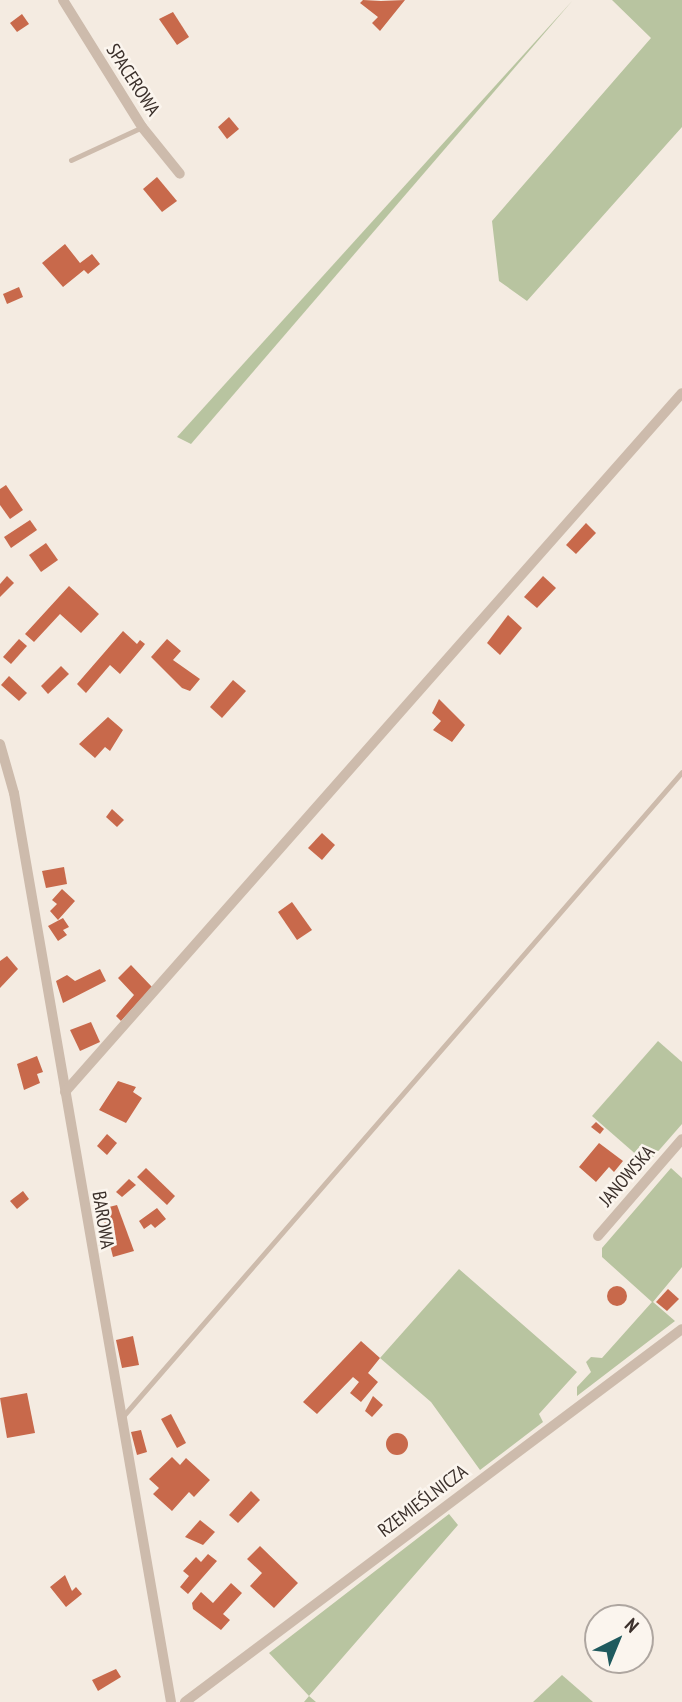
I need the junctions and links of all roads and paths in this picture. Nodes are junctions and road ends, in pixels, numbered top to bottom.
1 (63, 0) edge
2 (142, 127) junction
3 (71, 160) dead end
4 (180, 174) dead end
5 (682, 393) edge
6 (0, 744) edge
7 (682, 772) edge
8 (65, 1092) junction
9 (682, 1139) edge
10 (598, 1236) dead end
11 (682, 1329) edge
12 (119, 1420) junction
13 (171, 1702) edge
14 (185, 1702) edge

1 - 2 street, SPACEROWA
2 - 3 lane
2 - 4 street, SPACEROWA
5 - 8 street
6 - 8 street, BAROWA
7 - 12 lane
8 - 12 street, BAROWA
9 - 10 street, JANOWSKA
11 - 14 street, RZEMIEŚLNICZA
12 - 13 street, BAROWA

